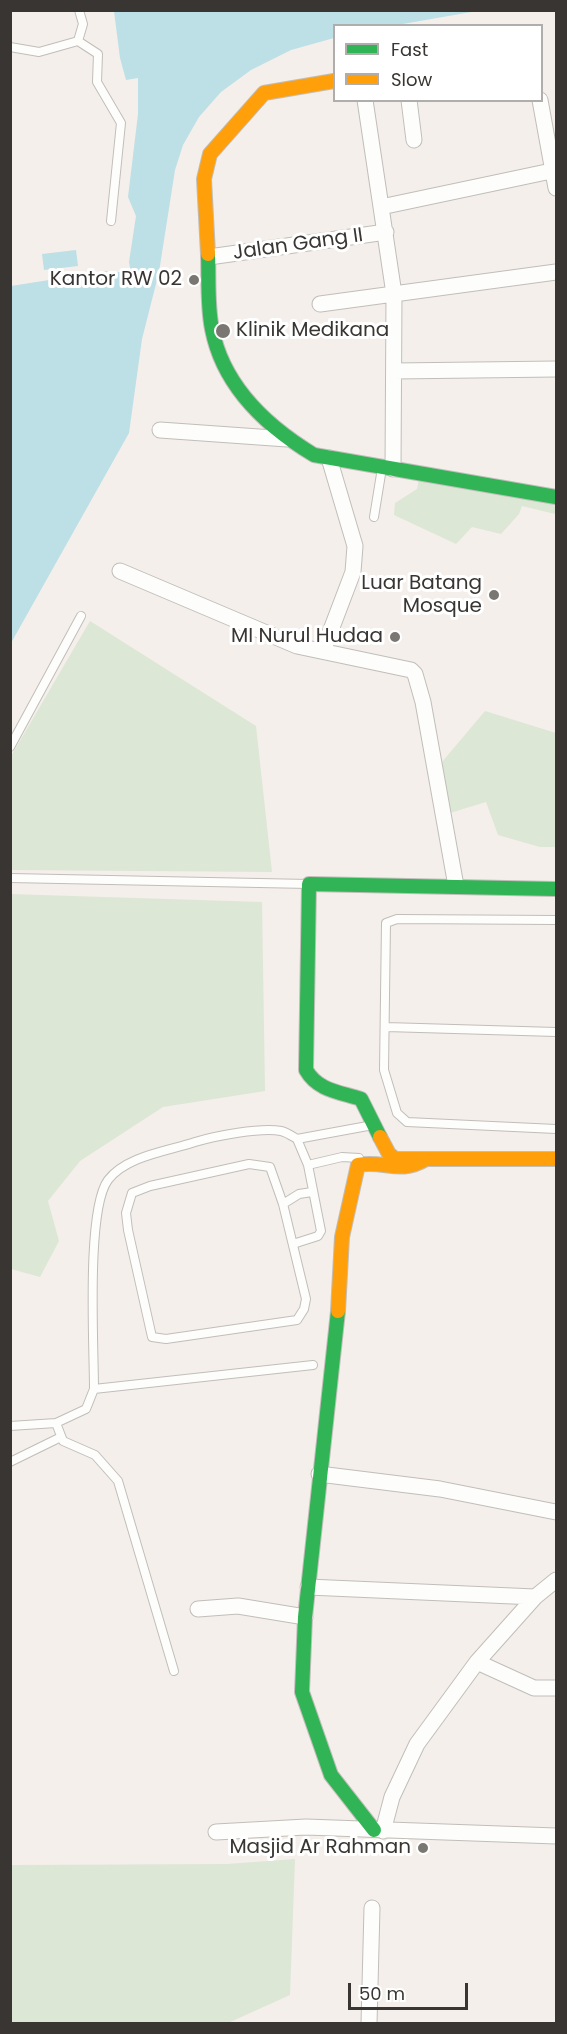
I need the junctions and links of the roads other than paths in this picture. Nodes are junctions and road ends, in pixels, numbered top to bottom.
1 (79, 10) edge
2 (87, 10) edge
3 (83, 24) junction
4 (78, 41) junction
5 (10, 47) edge
6 (333, 81) edge
7 (365, 102) edge
8 (409, 102) edge
9 (540, 102) edge
10 (414, 140) dead end
11 (555, 170) edge
12 (556, 188) edge
13 (381, 207) junction
14 (111, 221) dead end
15 (386, 232) junction
16 (209, 257) junction
17 (556, 272) edge
18 (394, 294) junction
19 (320, 304) dead end
20 (556, 369) edge
21 (394, 371) junction
22 (160, 430) dead end
23 (287, 439) junction
24 (329, 458) junction
25 (387, 468) junction
26 (556, 497) edge
27 (374, 517) dead end
28 (120, 571) dead end
29 (81, 616) dead end
30 (323, 651) junction
31 (10, 747) edge
32 (10, 878) edge
33 (309, 884) junction
34 (456, 886) junction
35 (556, 889) edge
36 (556, 920) edge
37 (386, 1027) junction
38 (556, 1032) edge
39 (375, 1125) junction
40 (556, 1130) edge
41 (297, 1139) junction
42 (395, 1159) junction
43 (426, 1159) junction
44 (556, 1159) edge
45 (308, 1165) junction
46 (312, 1192) junction
47 (283, 1204) junction
48 (293, 1244) junction
49 (313, 1365) dead end
50 (94, 1389) junction
51 (57, 1423) junction
52 (10, 1425) edge
53 (61, 1437) junction
54 (10, 1462) edge
55 (319, 1474) junction
56 (556, 1512) edge
57 (556, 1580) edge
58 (308, 1587) junction
59 (536, 1597) junction
60 (198, 1609) dead end
61 (305, 1617) junction
62 (477, 1662) junction
63 (174, 1671) dead end
64 (556, 1688) edge
65 (379, 1830) junction
66 (216, 1832) dead end
67 (556, 1836) edge
68 (372, 1908) dead end
69 (369, 2024) edge

1 - 3 lane
2 - 3 lane
3 - 4 lane
4 - 5 lane
4 - 14 lane
6 - 16 street
7 - 13 street
8 - 10 street
9 - 11 street
11 - 12 street
11 - 13 street
13 - 15 street
15 - 16 street, Jalan Gang II
15 - 18 street
16 - 23 street
17 - 18 street
18 - 19 street
18 - 21 street
20 - 21 street
21 - 25 street
22 - 23 street
23 - 24 street
24 - 25 street
24 - 30 street
25 - 26 street
25 - 27 lane
28 - 30 street
29 - 31 lane
30 - 34 street
32 - 33 lane
33 - 34 street
33 - 39 street
34 - 35 street
36 - 37 lane
37 - 38 lane
37 - 40 lane
39 - 41 lane
39 - 42 street
41 - 45 lane
41 - 50 lane
42 - 43 street
42 - 45 lane
43 - 44 street
43 - 55 street
45 - 46 lane
46 - 47 lane
46 - 48 lane
47 - 48 lane
47 - 48 lane
49 - 50 lane
50 - 51 lane
51 - 52 lane
51 - 53 lane
53 - 54 lane
53 - 63 lane
55 - 56 street
55 - 58 street
57 - 59 street
58 - 59 street
58 - 61 street
59 - 62 street
60 - 61 street
61 - 65 street
62 - 64 street
62 - 65 street
65 - 66 street
65 - 67 street
68 - 69 street

